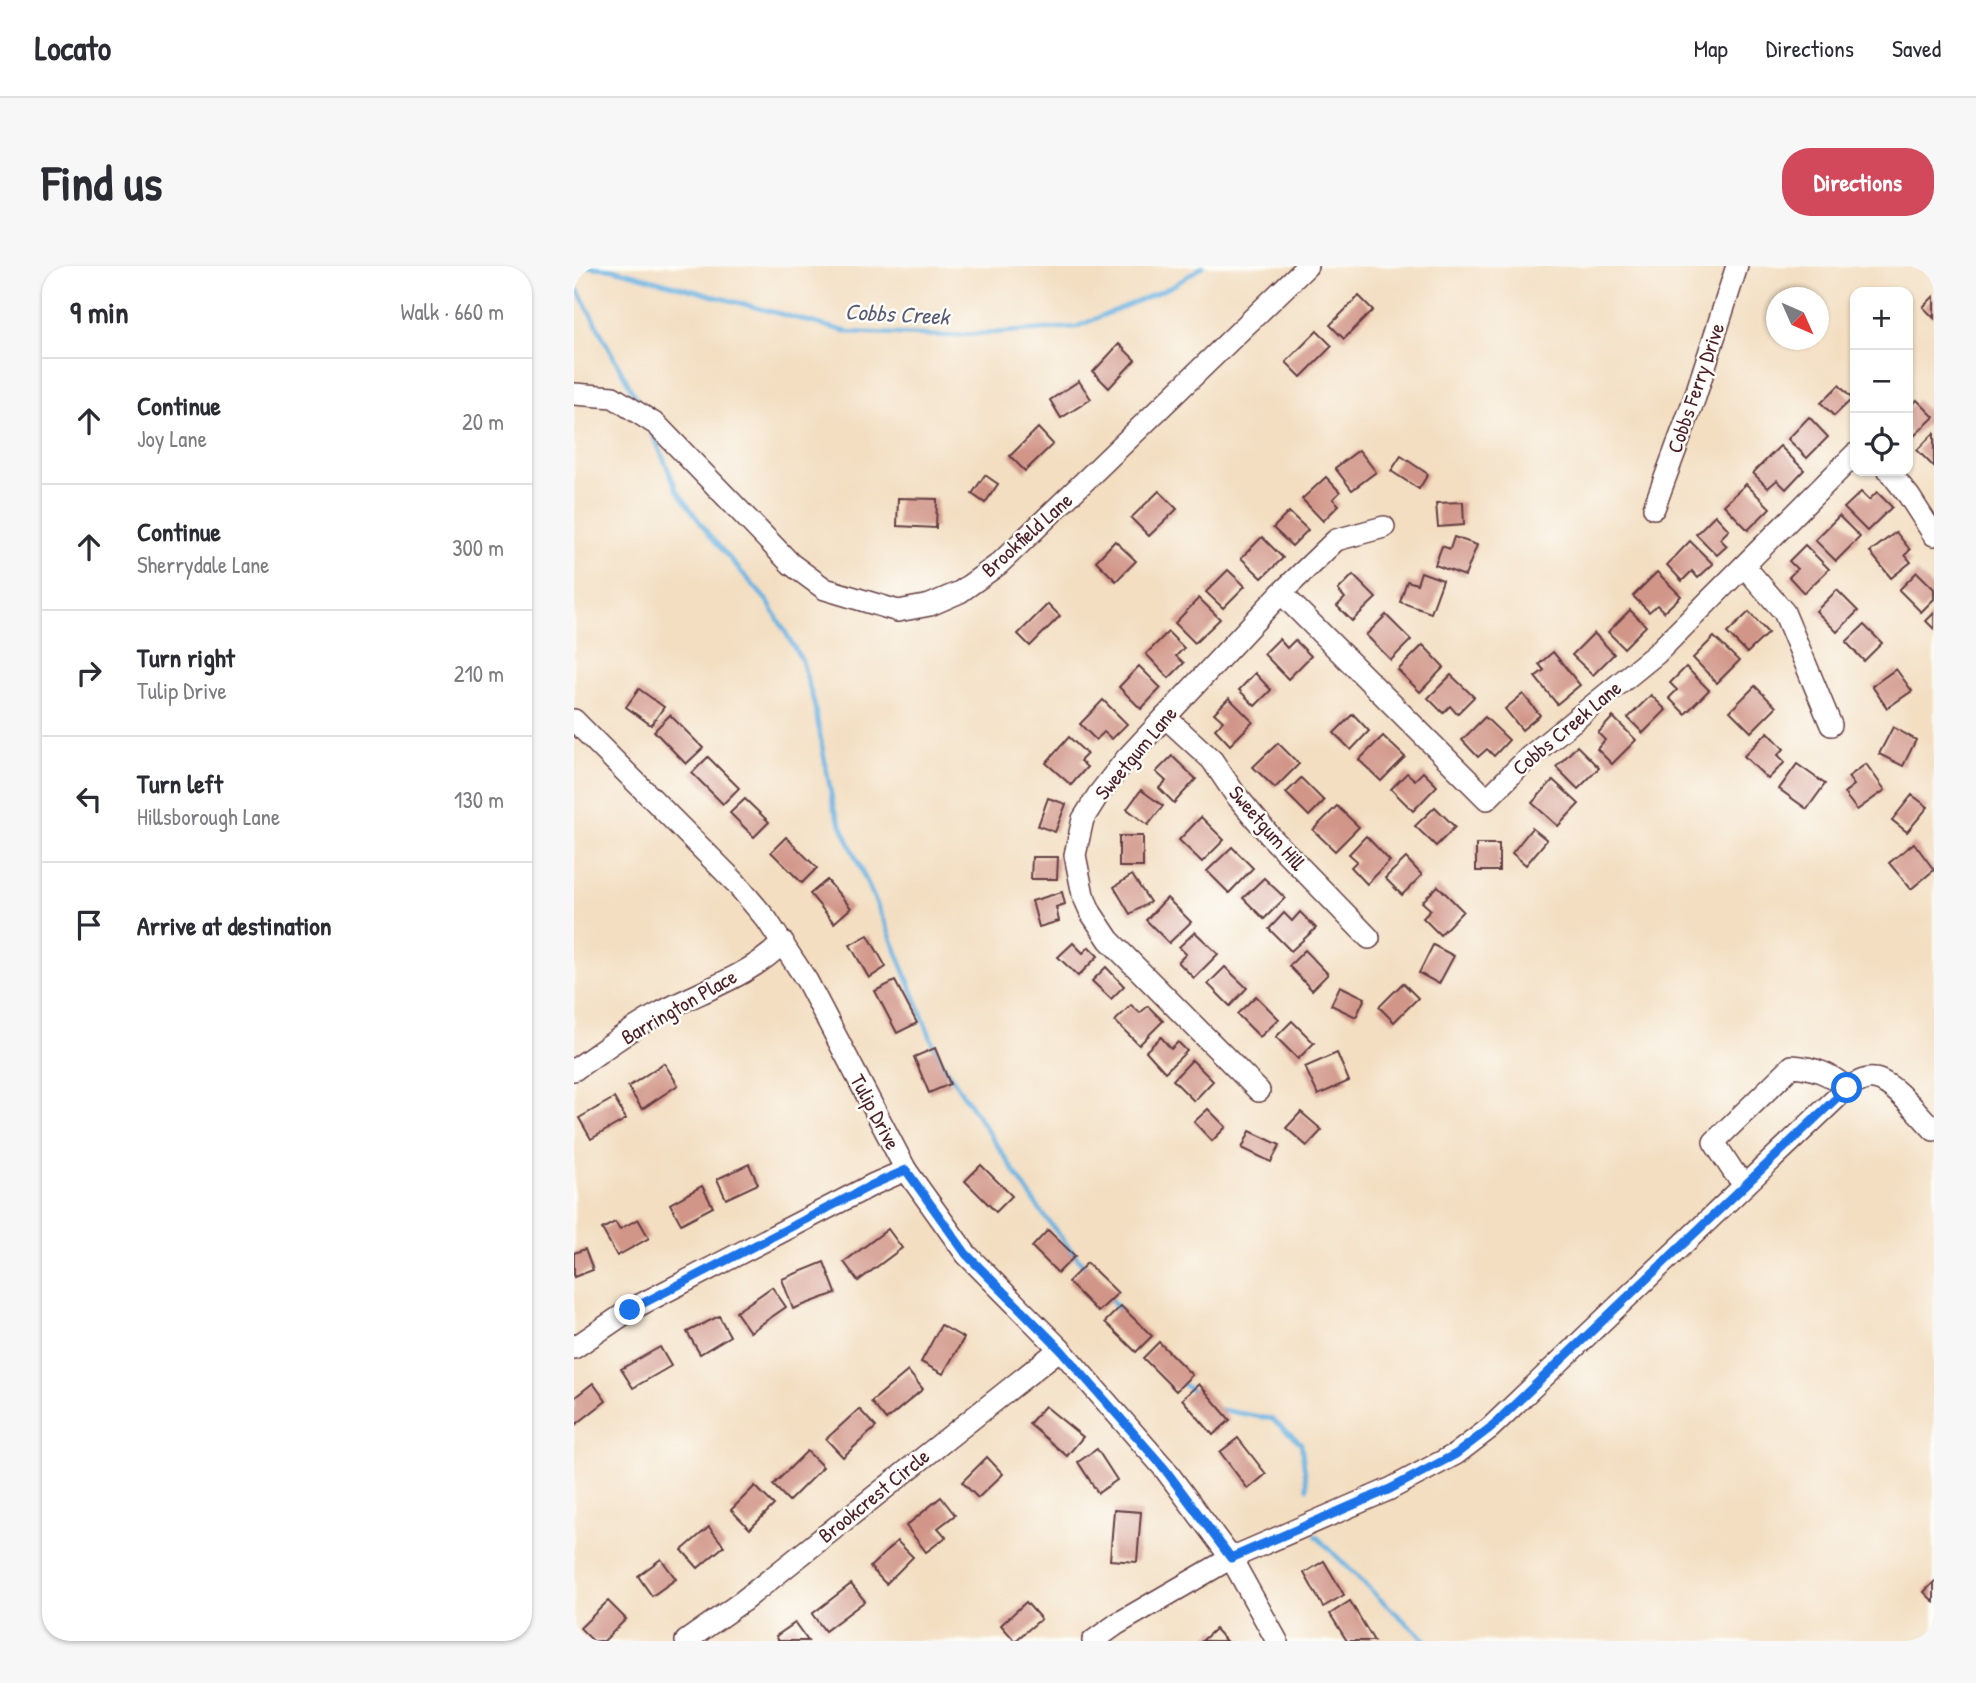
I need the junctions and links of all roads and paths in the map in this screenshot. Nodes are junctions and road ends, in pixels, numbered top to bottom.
1 (1307, 266) edge
2 (1737, 266) edge
3 (574, 394) edge
4 (1850, 459) edge
5 (1893, 476) edge
6 (1654, 509) dead end
7 (1384, 527) dead end
8 (1934, 535) edge
9 (1744, 566) junction
10 (1281, 593) junction
11 (1165, 717) junction
12 (1831, 725) dead end
13 (578, 731) edge
14 (1369, 938) dead end
15 (783, 942) junction
16 (574, 1070) edge
17 (1847, 1088) junction
18 (1259, 1091) dead end
19 (1934, 1130) edge
20 (906, 1170) junction
21 (1745, 1185) junction
22 (574, 1348) edge
23 (1060, 1349) junction
24 (1231, 1558) junction
25 (687, 1641) edge
26 (1093, 1641) edge
27 (1277, 1641) edge

1 - 3 street, Brookfield Lane
2 - 6 street, Cobbs Ferry Drive
4 - 9 street, Cobbs Creek Lane
5 - 8 street
7 - 10 street, Sweetgum Lane
9 - 10 street, Cobbs Creek Lane
9 - 12 street
10 - 11 street, Sweetgum Lane
11 - 14 street, Sweetgum Hill
11 - 18 street, Sweetgum Lane
13 - 15 street, Tulip Drive
15 - 16 street, Barrington Place
15 - 20 street, Tulip Drive
17 - 19 street
17 - 21 street
17 - 21 street
20 - 22 street
20 - 23 street, Tulip Drive
21 - 24 street
23 - 24 street, Tulip Drive
23 - 25 street, Brookcrest Circle
24 - 26 street
24 - 27 street, Tulip Drive

